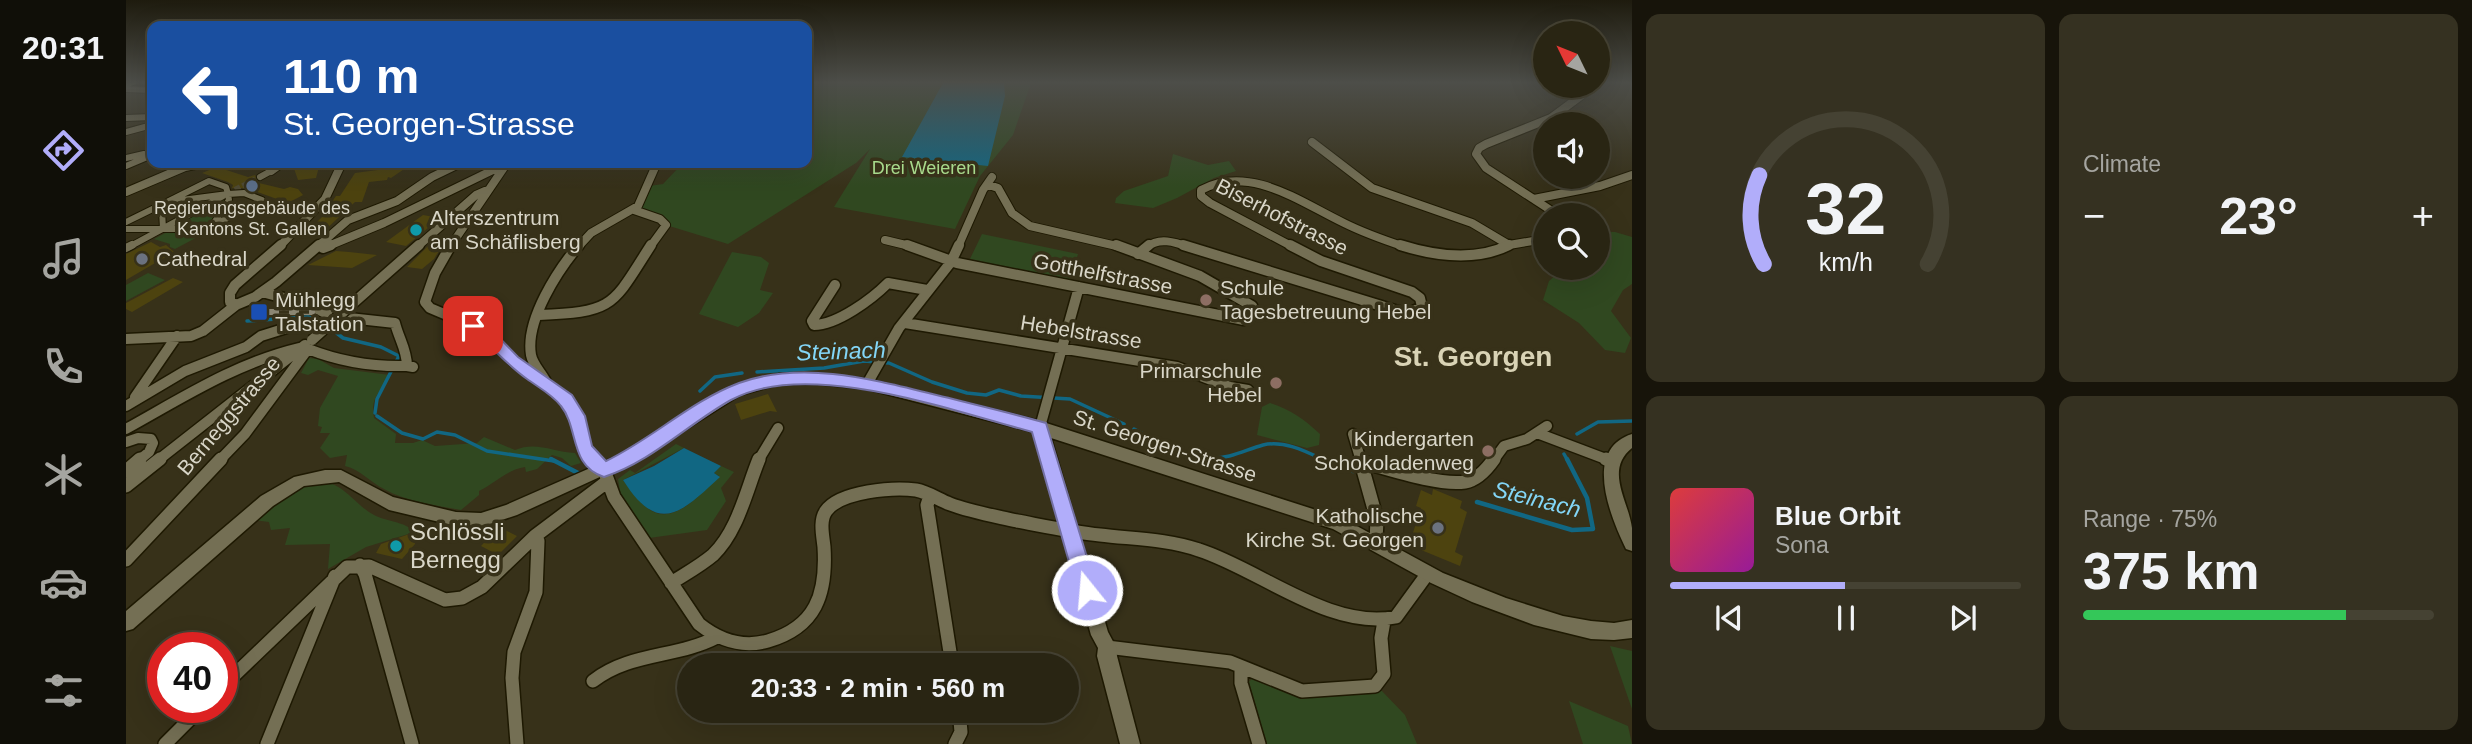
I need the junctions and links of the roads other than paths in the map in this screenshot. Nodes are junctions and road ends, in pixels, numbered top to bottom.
1 (1551, 118) edge
2 (147, 126) edge
3 (126, 132) edge
4 (1312, 142) dead end
5 (147, 154) edge
6 (147, 156) edge
7 (126, 158) edge
8 (126, 166) edge
9 (183, 168) edge
10 (275, 168) edge
11 (340, 168) edge
12 (451, 168) edge
13 (498, 168) edge
14 (503, 168) edge
15 (655, 168) edge
16 (271, 171) joint
17 (1632, 175) edge
18 (260, 177) tunnel mouth
19 (485, 191) junction
20 (127, 192) edge
21 (231, 192) junction
22 (179, 199) junction
23 (1534, 199) junction
24 (1540, 203) edge
25 (159, 209) junction
26 (634, 210) junction
27 (126, 222) edge
28 (126, 229) edge
29 (163, 229) junction
30 (207, 229) junction
31 (885, 240) dead end
32 (1533, 241) edge
33 (1509, 245) junction
34 (126, 248) edge
35 (310, 253) junction
36 (1138, 254) junction
37 (951, 262) junction
38 (835, 285) dead end
39 (1079, 287) junction
40 (928, 290) junction
41 (262, 292) junction
42 (236, 305) junction
43 (539, 315) junction
44 (905, 323) junction
45 (296, 325) dead end
46 (177, 336) junction
47 (126, 339) edge
48 (307, 346) junction
49 (1060, 349) junction
50 (548, 384) junction
51 (867, 384) junction
52 (1248, 390) dead end
53 (126, 406) edge
54 (1040, 427) junction
55 (778, 428) dead end
56 (126, 429) edge
57 (1353, 434) dead end
58 (1632, 440) edge
59 (126, 442) edge
60 (1363, 461) junction
61 (1613, 461) junction
62 (126, 471) edge
63 (606, 476) junction
64 (126, 486) edge
65 (930, 496) junction
66 (1068, 529) junction
67 (535, 536) junction
68 (1376, 541) junction
69 (1632, 544) edge
70 (126, 560) edge
71 (360, 565) junction
72 (1427, 573) junction
73 (335, 576) junction
74 (671, 583) junction
75 (1384, 621) junction
76 (126, 623) edge
77 (1632, 629) edge
78 (717, 637) junction
79 (1107, 647) junction
80 (950, 653) edge
81 (1241, 668) junction
82 (238, 671) edge
83 (593, 681) dead end
84 (186, 723) edge
85 (960, 723) edge
86 (956, 743) edge
87 (165, 744) edge
88 (267, 744) edge
89 (412, 744) edge
90 (517, 744) edge
91 (1130, 744) edge
92 (1259, 744) edge

1 - 23 street
2 - 3 street
4 - 33 street
5 - 7 street
6 - 8 street
9 - 20 street
10 - 16 street
11 - 42 street
12 - 35 street
13 - 35 street
14 - 19 street
15 - 26 street
16 - 18 street
17 - 23 street
19 - 48 street, bridge
19 - 50 street
21 - 22 street
21 - 22 street
21 - 29 street
21 - 30 street
21 - 30 street
22 - 25 street
23 - 24 street
25 - 27 street
25 - 29 street
26 - 43 street
26 - 43 street
28 - 29 street
29 - 30 street
29 - 34 street
31 - 37 street, Gotthelfstrasse
32 - 33 street
33 - 36 street, Biserhofstrasse
35 - 41 street
36 - 37 street
36 - 39 street, Gotthelfstrasse
37 - 39 street, Gotthelfstrasse
37 - 40 street
38 - 40 street
39 - 49 street
40 - 44 street
41 - 42 street
41 - 48 street
42 - 46 street
43 - 50 street
44 - 49 street, Hebelstrasse
44 - 51 street
45 - 53 street
46 - 47 street
46 - 53 street
48 - 56 street, Berneggstrasse
48 - 64 street
48 - 70 street, Berneggstrasse
49 - 52 street, Hebelstrasse
49 - 54 street
50 - 63 street
51 - 54 street, St. Georgen-Strasse
51 - 63 street, St. Georgen-Strasse
54 - 66 street
54 - 68 street, St. Georgen-Strasse
55 - 74 street
57 - 60 street
58 - 61 street
59 - 62 street
60 - 61 street
60 - 68 street
61 - 69 street
63 - 67 street
63 - 74 street
63 - 76 street, St. Georgen-Strasse
65 - 66 street
65 - 78 street
65 - 80 street
66 - 75 street
66 - 79 street
67 - 71 street
67 - 90 street
68 - 72 street, St. Georgen-Strasse
71 - 73 street
71 - 89 street
72 - 75 street
72 - 77 street, St. Georgen-Strasse
73 - 82 street
73 - 88 street
74 - 78 street
75 - 81 street
78 - 83 street
79 - 81 street
79 - 91 street
81 - 92 street
84 - 87 street
85 - 86 street

